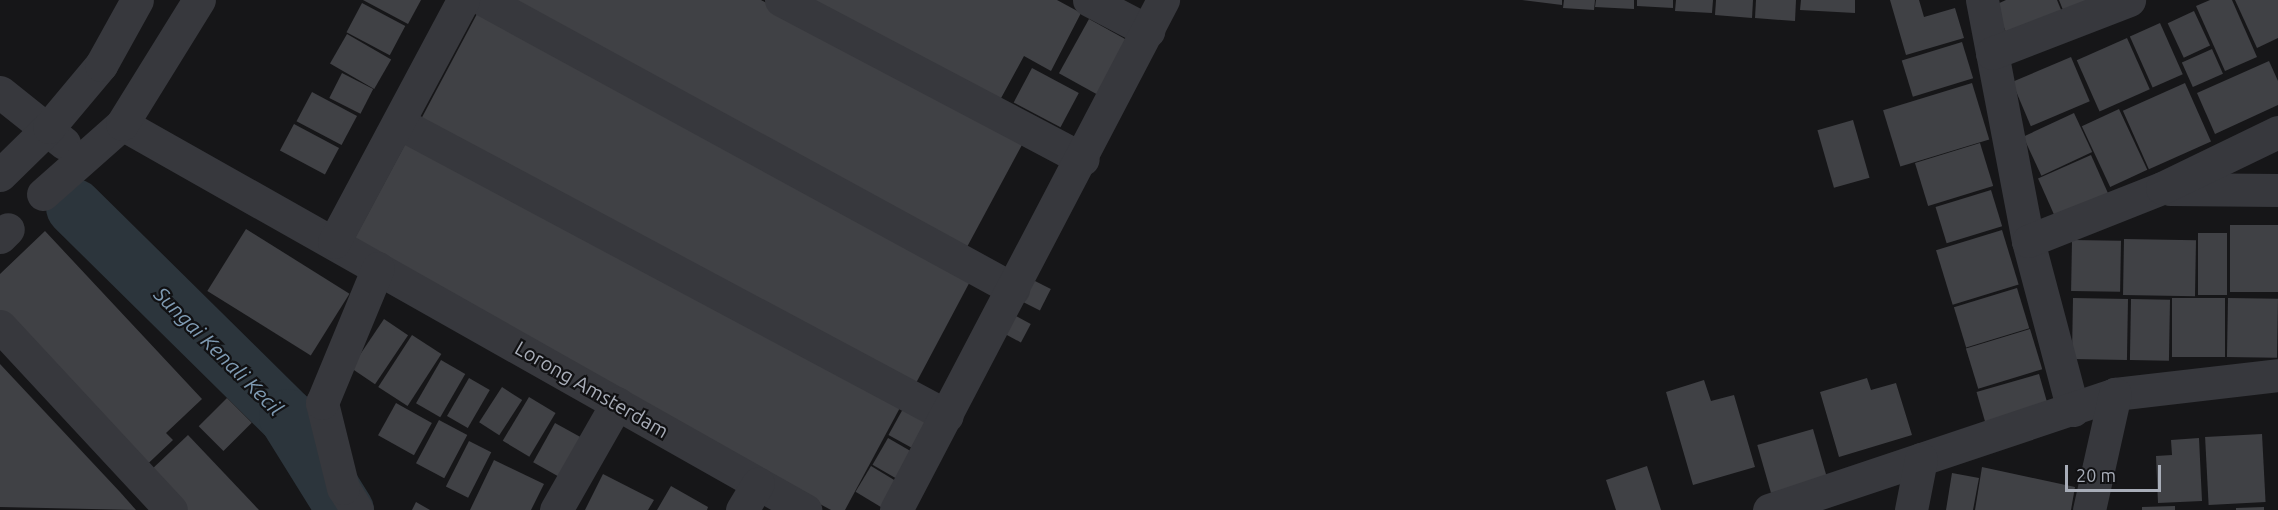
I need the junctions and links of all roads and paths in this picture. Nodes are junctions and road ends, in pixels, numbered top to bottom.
1 (137, 0) edge
2 (199, 0) edge
3 (464, 0) edge
4 (484, 0) edge
5 (781, 0) edge
6 (1089, 0) edge
7 (1163, 0) edge
8 (1982, 0) edge
9 (2129, 0) edge
10 (1148, 31) junction
11 (1992, 53) junction
12 (0, 92) edge
13 (399, 123) junction
14 (122, 124) junction
15 (49, 128) junction
16 (2278, 132) edge
17 (1083, 159) junction
18 (80, 161) junction
19 (0, 175) edge
20 (2162, 189) junction
21 (2278, 190) edge
22 (43, 194) dead end
23 (2028, 241) junction
24 (334, 242) junction
25 (378, 268) junction
26 (1013, 289) junction
27 (0, 326) edge
28 (2278, 375) edge
29 (2115, 394) junction
30 (617, 404) junction
31 (2073, 410) junction
32 (947, 416) junction
33 (1921, 459) junction
34 (750, 497) edge
35 (171, 510) edge
36 (357, 510) edge
37 (556, 510) edge
38 (805, 510) edge
39 (896, 510) edge
40 (1769, 510) edge
41 (1911, 510) edge
42 (2089, 510) edge

1 - 15 street
2 - 14 street
3 - 13 street
4 - 26 street
5 - 17 street
6 - 10 street
7 - 10 street
8 - 11 street
9 - 11 street
10 - 17 street
11 - 23 street
12 - 15 street
13 - 24 street
13 - 32 street
14 - 18 street
14 - 24 street, Lorong Amsterdam
15 - 18 street
15 - 19 street
16 - 20 street
17 - 26 street
18 - 22 street
20 - 21 street
20 - 23 street
23 - 31 street
24 - 25 street, Lorong Amsterdam
25 - 30 street, Lorong Amsterdam
25 - 36 street
26 - 32 street
27 - 35 street
28 - 29 street
29 - 31 street
29 - 42 street
30 - 34 street, Lorong Amsterdam
30 - 37 street
31 - 33 street
32 - 39 street
33 - 40 street
33 - 41 street
34 - 38 street, Lorong Amsterdam

